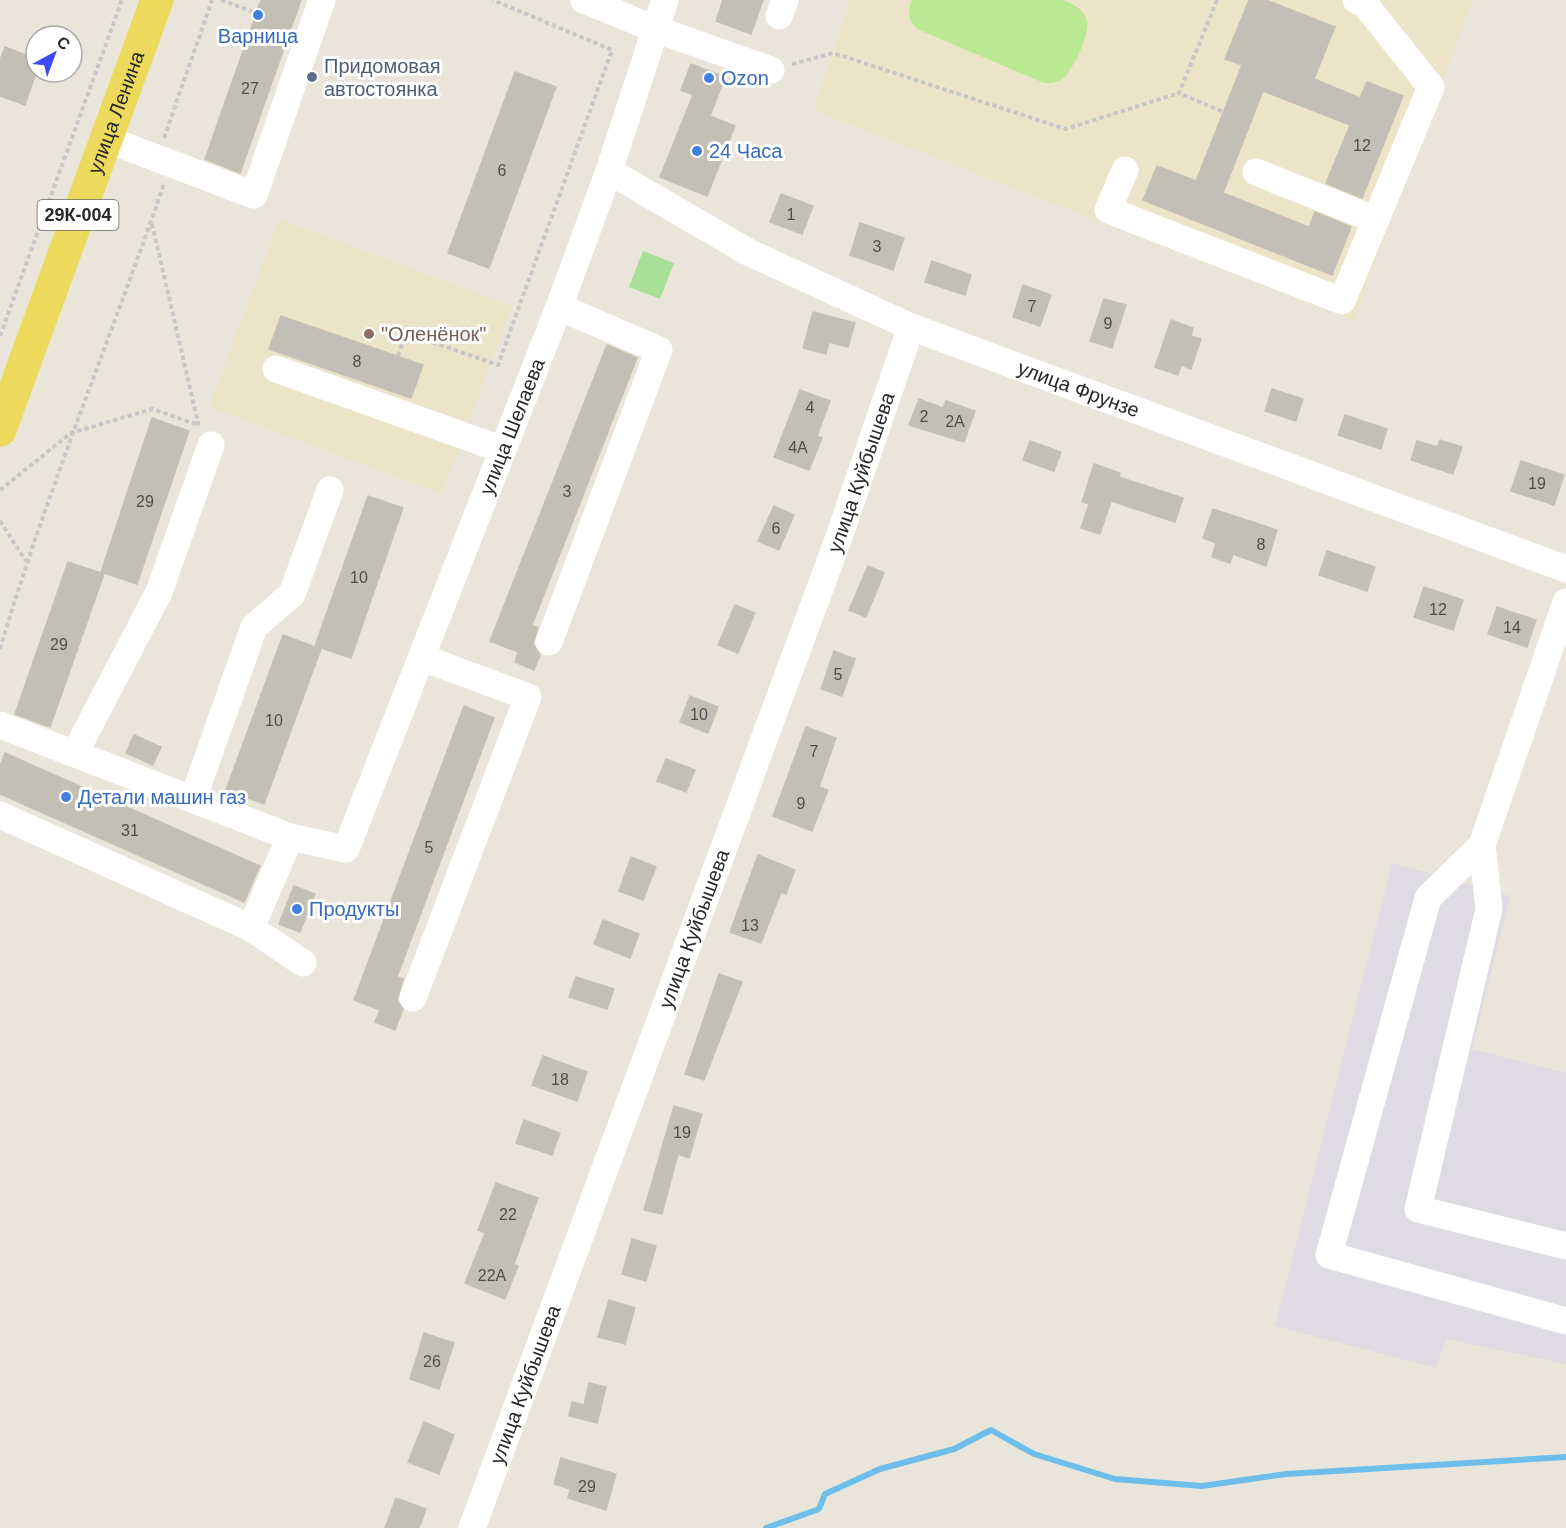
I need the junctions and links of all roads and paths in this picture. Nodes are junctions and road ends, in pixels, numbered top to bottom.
1 (122, 0) edge
2 (157, 0) edge
3 (212, 0) edge
4 (221, 0) edge
5 (322, 0) edge
6 (493, 0) edge
7 (584, 0) edge
8 (665, 0) edge
9 (1217, 0) edge
10 (1356, 0) edge
11 (256, 13) dead end
12 (655, 29) junction
13 (771, 70) joint
14 (1179, 93) junction
15 (1223, 112) dead end
16 (106, 139) junction
17 (164, 161) junction
18 (1125, 170) dead end
19 (609, 171) junction
20 (1256, 172) dead end
21 (1376, 220) junction
22 (151, 222) junction
23 (559, 307) junction
24 (911, 327) junction
25 (0, 336) edge
26 (398, 356) dead end
27 (276, 369) dead end
28 (0, 430) edge
29 (72, 433) junction
30 (204, 435) junction
31 (501, 449) junction
32 (0, 490) edge
33 (330, 490) dead end
34 (0, 522) edge
35 (26, 561) junction
36 (1566, 569) edge
37 (1566, 603) edge
38 (549, 642) dead end
39 (0, 649) edge
40 (423, 658) junction
41 (1, 727) edge
42 (75, 753) junction
43 (192, 799) junction
44 (0, 815) edge
45 (290, 837) junction
46 (1482, 845) junction
47 (251, 928) junction
48 (303, 963) dead end
49 (413, 998) dead end
50 (1566, 1245) edge
51 (1566, 1321) edge
52 (472, 1528) edge

1 - 25 path
2 - 16 main road, улица Ленина / 29К-004
3 - 17 path
4 - 11 path
5 - 17 street
6 - 26 path
7 - 12 street
8 - 12 street, улица Шелаева
9 - 14 path
10 - 21 street
12 - 13 street
12 - 19 street, улица Шелаева
13 - 14 path
14 - 15 path
16 - 17 street
16 - 28 main road, улица Ленина / 29К-004
17 - 22 path
18 - 21 street
19 - 23 street, улица Шелаева
19 - 24 street, улица Фрунзе
20 - 21 street
22 - 29 path
22 - 30 path
23 - 31 street, улица Шелаева
23 - 38 street
24 - 36 street, улица Фрунзе
24 - 52 street, улица Куйбышева
27 - 31 street
29 - 30 path
29 - 32 path
29 - 35 path
30 - 42 street
31 - 40 street, улица Шелаева
33 - 43 street
34 - 35 path
35 - 39 path
37 - 46 street
40 - 45 street, улица Шелаева
40 - 49 street
41 - 42 street
42 - 43 street
43 - 45 street
44 - 47 street
45 - 47 street
46 - 50 street
46 - 51 street
47 - 48 street

